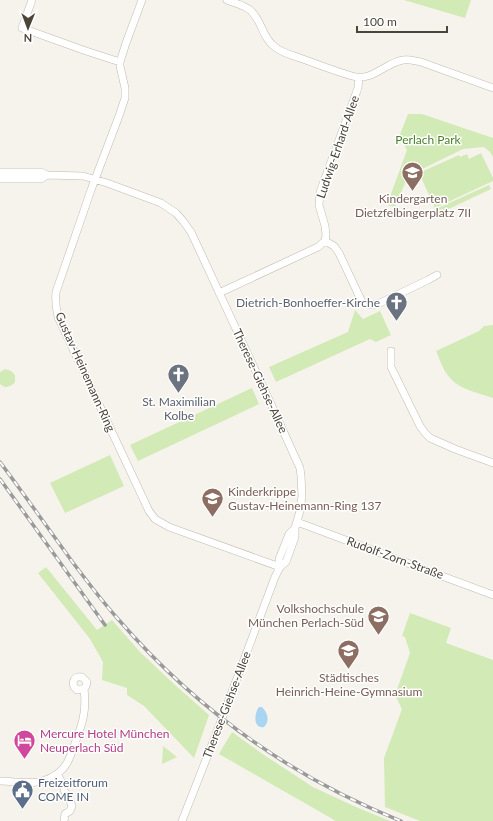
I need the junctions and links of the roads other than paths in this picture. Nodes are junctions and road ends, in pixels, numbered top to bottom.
1 (32, 0) edge
2 (142, 0) edge
3 (227, 0) edge
4 (120, 62) junction
5 (359, 78) junction
6 (493, 88) edge
7 (0, 172) edge
8 (47, 175) junction
9 (0, 178) edge
10 (96, 179) junction
11 (325, 241) junction
12 (437, 275) dead end
13 (219, 293) junction
14 (391, 351) dead end
15 (493, 463) edge
16 (296, 525) junction
17 (280, 567) junction
18 (493, 595) edge
19 (84, 689) dead end
20 (57, 774) junction
21 (0, 781) edge
22 (64, 821) edge
23 (182, 821) edge

1 - 4 street
2 - 4 street, Gustav-Heinemann-Ring
3 - 5 street
4 - 10 street, Gustav-Heinemann-Ring
5 - 6 street
5 - 11 street, Ludwig-Erhard-Allee
7 - 8 street, Therese-Giehse-Allee
8 - 9 street, Therese-Giehse-Allee
8 - 10 street, Therese-Giehse-Allee
10 - 13 street, Therese-Giehse-Allee
10 - 17 street, Gustav-Heinemann-Ring
11 - 12 street
11 - 13 street
13 - 16 street, Therese-Giehse-Allee
14 - 15 street
16 - 17 street, Therese-Giehse-Allee
16 - 18 street, Rudolf-Zorn-Straße
17 - 23 street, Therese-Giehse-Allee
19 - 20 street
20 - 21 street
20 - 22 street

